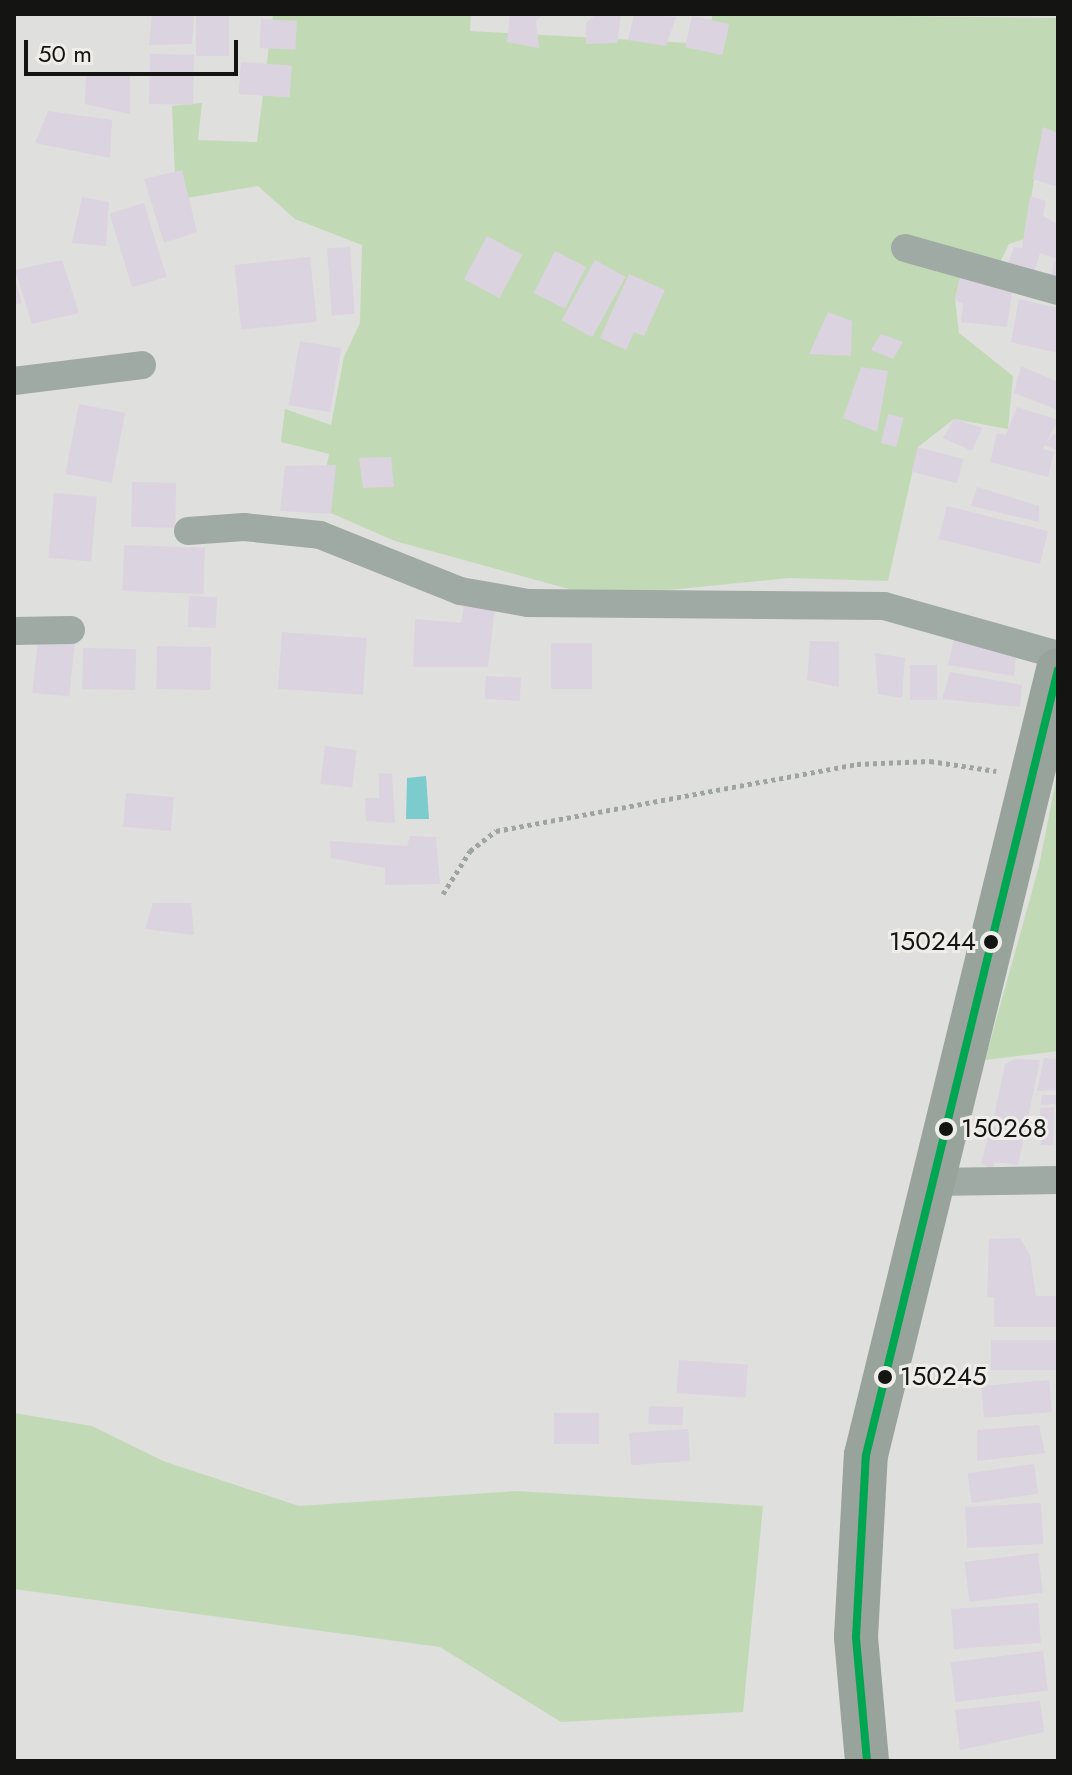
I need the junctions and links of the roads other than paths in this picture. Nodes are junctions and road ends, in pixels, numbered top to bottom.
1 (905, 248) dead end
2 (1058, 291) edge
3 (142, 365) dead end
4 (14, 381) edge
5 (188, 531) dead end
6 (71, 630) dead end
7 (14, 631) edge
8 (1058, 655) edge
9 (1058, 670) edge
10 (1058, 1180) edge
11 (932, 1182) junction
12 (867, 1761) edge

1 - 2 street
3 - 4 street
5 - 8 street
6 - 7 street
9 - 11 main road
10 - 11 street
11 - 12 main road

